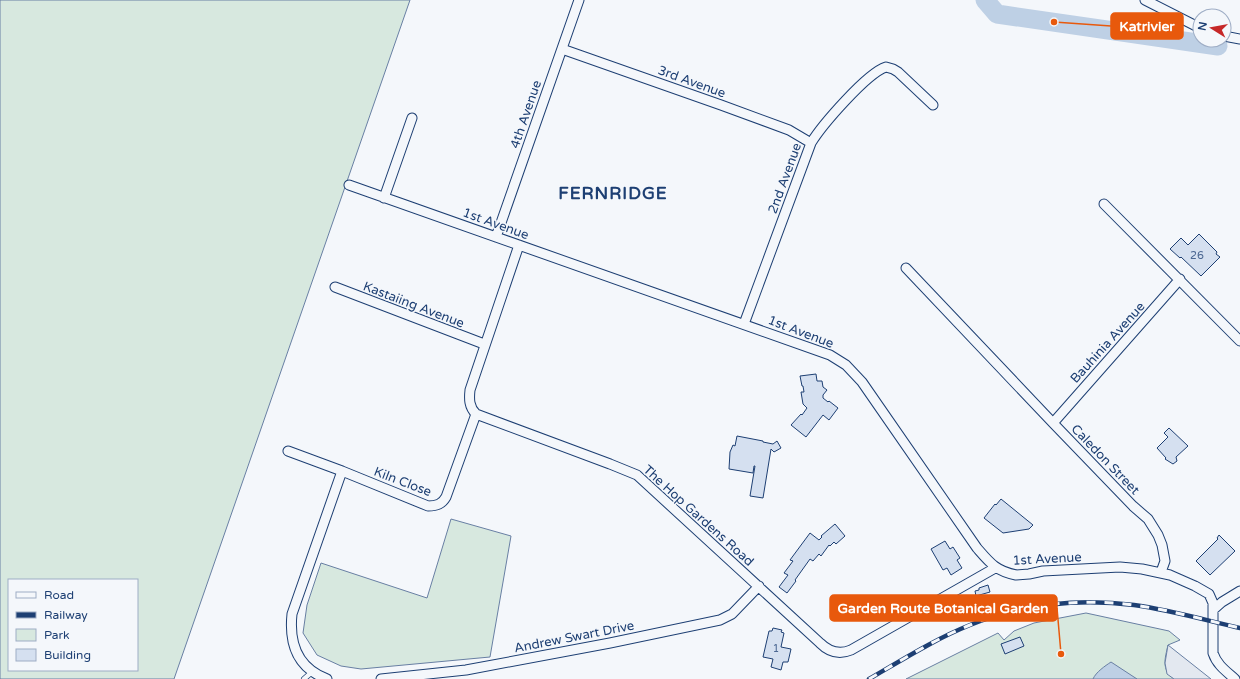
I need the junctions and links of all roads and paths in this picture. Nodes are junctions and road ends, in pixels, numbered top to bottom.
1 (579, 0) edge
2 (1145, 0) edge
3 (1192, 24) edge
4 (562, 49) junction
5 (933, 105) dead end
6 (412, 118) dead end
7 (811, 143) junction
8 (350, 185) dead end
9 (384, 198) junction
10 (1104, 204) dead end
11 (496, 237) junction
12 (519, 245) junction
13 (906, 268) dead end
14 (1180, 279) junction
15 (335, 287) dead end
16 (744, 324) junction
17 (1240, 341) edge
18 (484, 344) junction
19 (476, 414) junction
20 (1053, 423) junction
21 (288, 451) dead end
22 (342, 471) junction
23 (995, 568) junction
24 (1161, 572) junction
25 (759, 586) junction
26 (1240, 591) edge
27 (1213, 610) junction
28 (312, 672) junction
29 (304, 679) edge
30 (327, 679) edge
31 (381, 679) edge
32 (1235, 679) edge

1 - 4 street, 4th Avenue
2 - 3 street
4 - 7 street, 3rd Avenue
4 - 11 street, 4th Avenue
5 - 7 street, 2nd Avenue
6 - 9 street
7 - 16 street, 2nd Avenue
8 - 9 street, 1st Avenue
9 - 11 street, 1st Avenue
10 - 14 street
11 - 12 street, 1st Avenue
12 - 16 street, 1st Avenue
12 - 18 street
13 - 20 street, Caledon Street
14 - 17 street
14 - 20 street, Bauhinia Avenue
15 - 18 street, Kastaiing Avenue
16 - 23 street, 1st Avenue
18 - 19 street
19 - 22 street, Kiln Close
19 - 25 street, The Hop Gardens Road
20 - 24 street, Caledon Street
21 - 22 street, Kiln Close
22 - 28 street
23 - 24 street, 1st Avenue
23 - 25 street, The Hop Gardens Road
24 - 27 street
25 - 31 street, Andrew Swart Drive
26 - 27 street
27 - 32 street
28 - 29 lane
28 - 30 street

